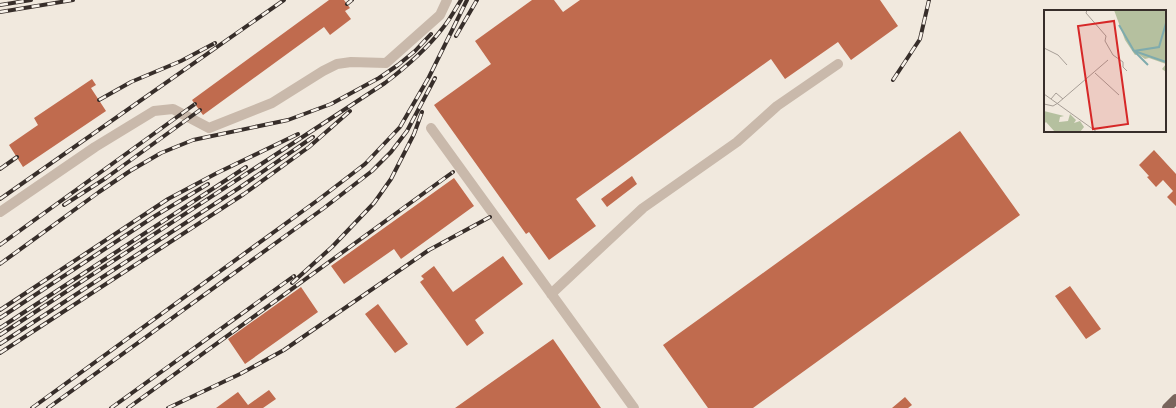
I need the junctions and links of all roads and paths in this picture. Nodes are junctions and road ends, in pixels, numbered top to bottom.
1 (447, 0) edge
2 (838, 64) dead end
3 (431, 128) dead end
4 (0, 212) edge
5 (551, 294) junction
6 (1176, 399) edge
7 (634, 408) edge
8 (1167, 408) edge

1 - 4 street
2 - 5 street
3 - 5 street
5 - 7 street
6 - 8 main road

